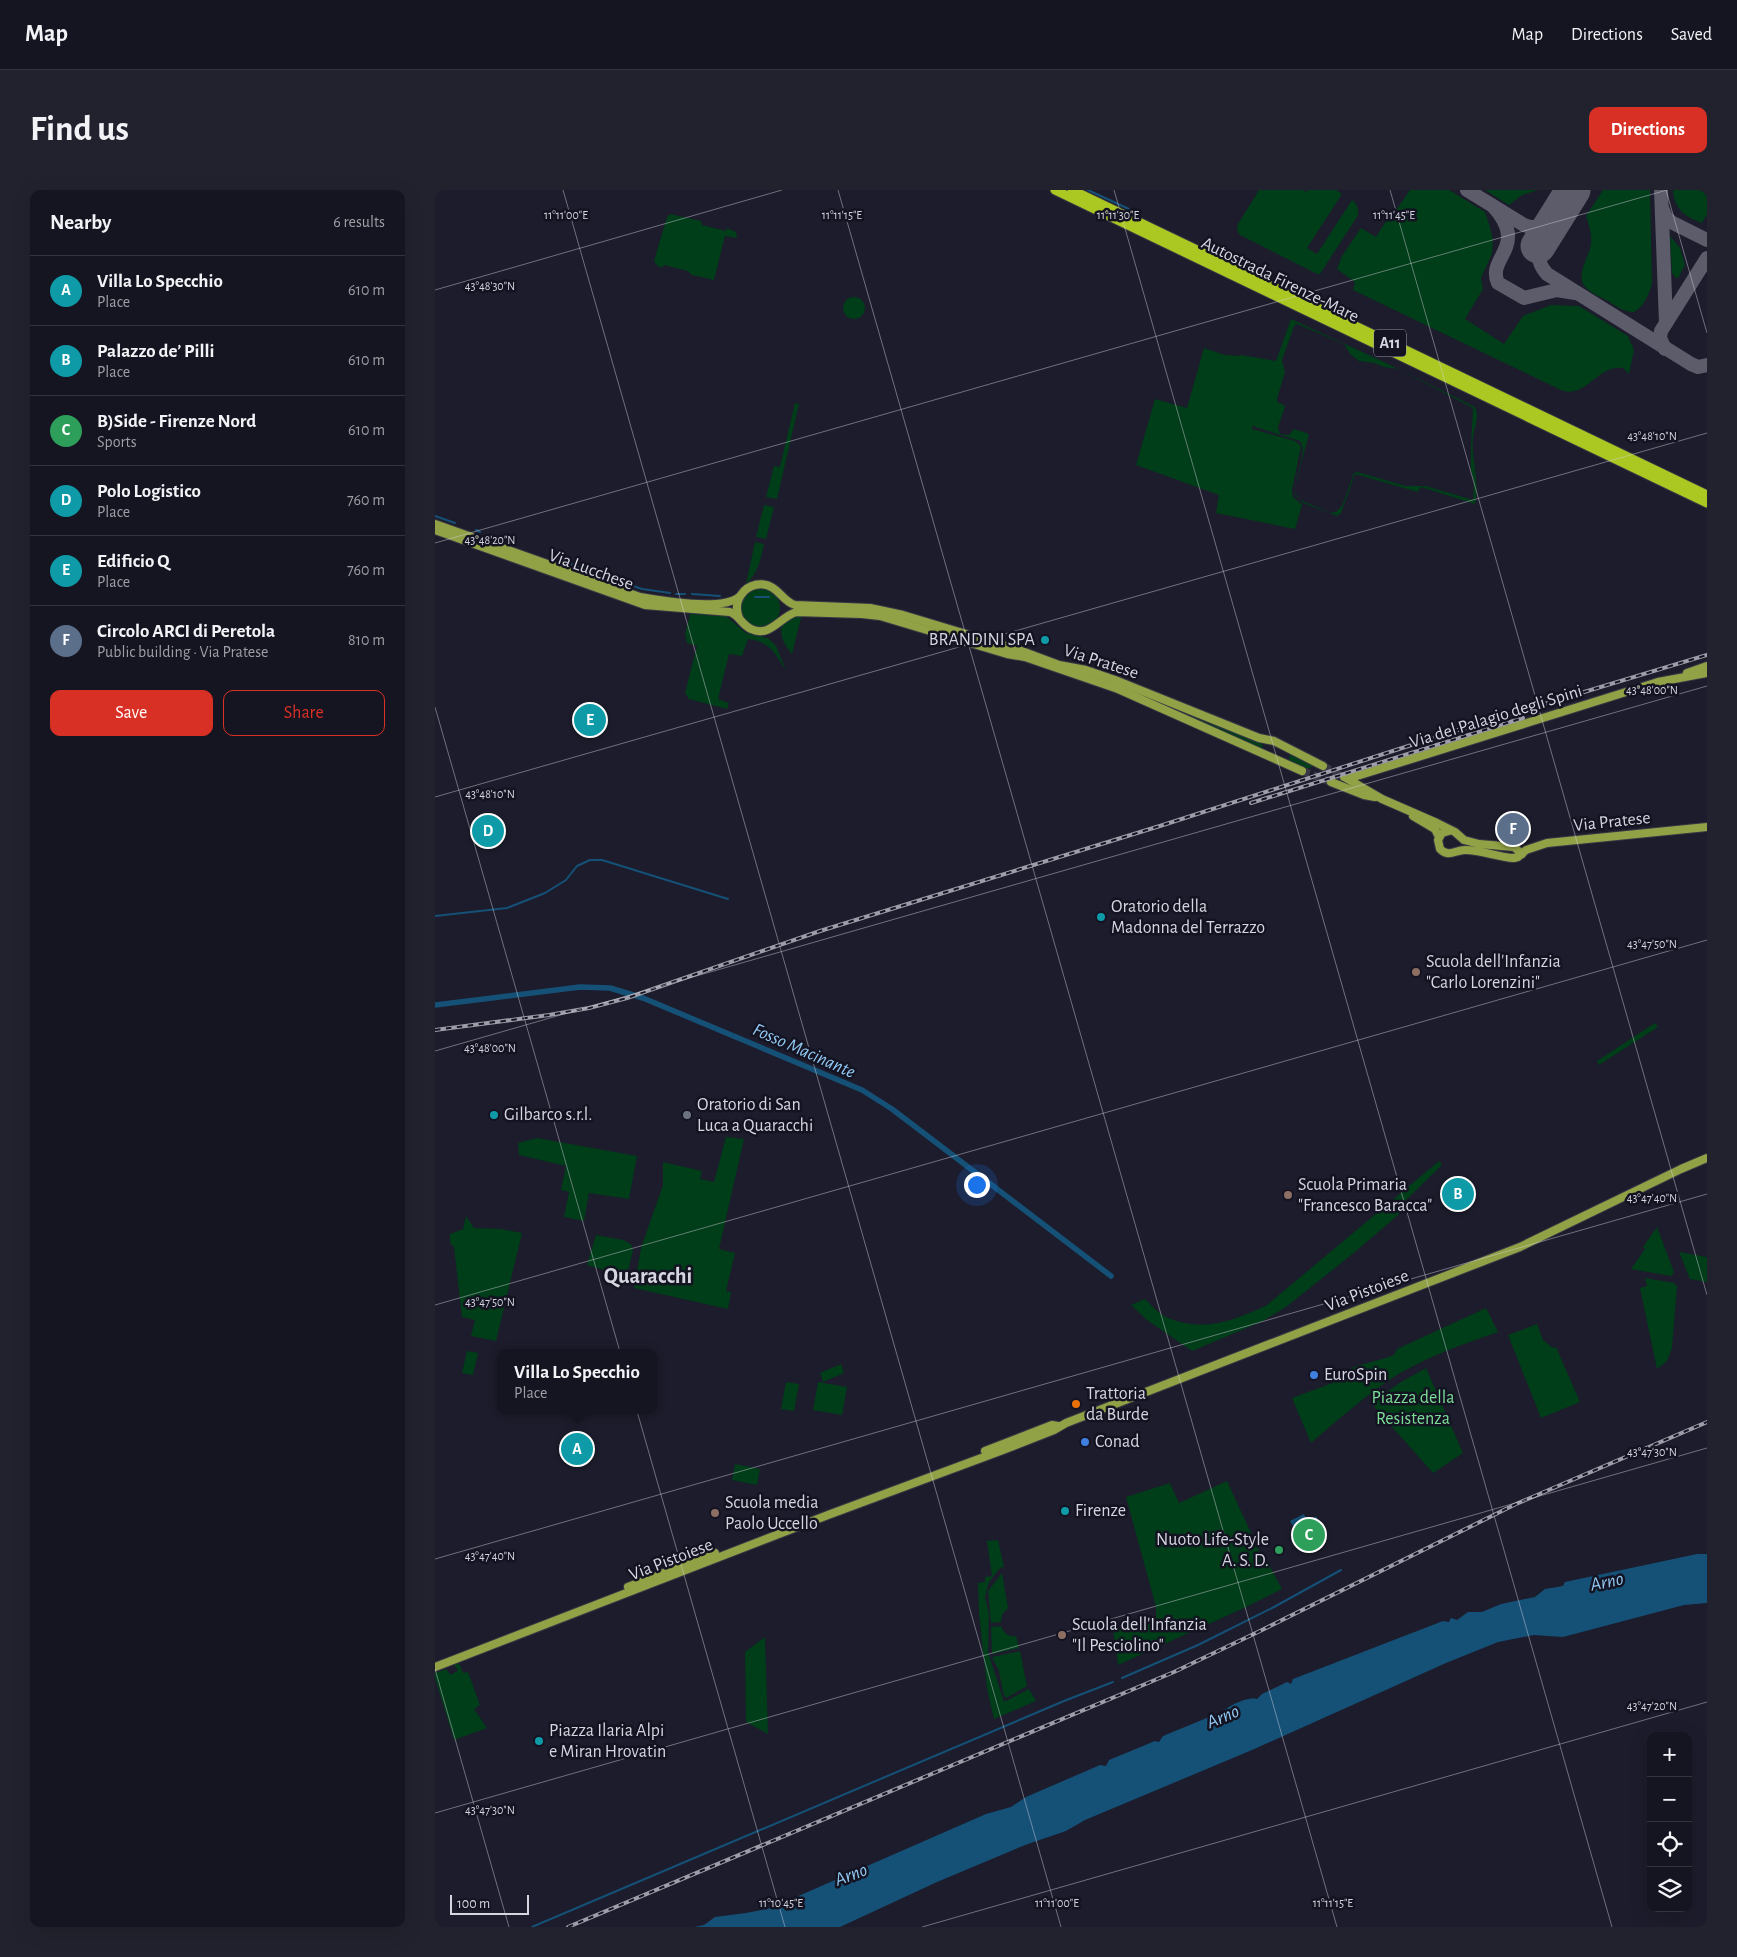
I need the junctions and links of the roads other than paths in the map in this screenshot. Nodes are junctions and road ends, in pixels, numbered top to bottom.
1 (1055, 190) edge
2 (1072, 190) edge
3 (1707, 495) edge
4 (1707, 503) edge
5 (435, 524) edge
6 (435, 530) edge
7 (780, 595) junction
8 (739, 597) junction
9 (862, 611) junction
10 (740, 620) junction
11 (779, 622) junction
12 (1707, 666) edge
13 (1707, 673) edge
14 (1658, 682) junction
15 (1323, 766) tunnel mouth
16 (1302, 771) tunnel mouth
17 (1331, 782) tunnel mouth
18 (1382, 799) junction
19 (1410, 812) junction
20 (1707, 827) edge
21 (1449, 831) junction
22 (1439, 837) junction
23 (1459, 837) junction
24 (1457, 851) junction
25 (1522, 854) junction
26 (1707, 1156) edge
27 (1058, 1426) junction
28 (435, 1662) edge
29 (435, 1667) edge

1 - 4 highway, Autostrada Firenze-Mare / A11
2 - 3 highway, Autostrada Firenze-Mare / A11
5 - 8 main road, Via Lucchese
6 - 10 main road, Via Lucchese
7 - 8 main road, Via Lucchese
7 - 9 main road, Via Lucchese
7 - 11 main road
8 - 10 main road
9 - 11 main road, Via Lucchese
9 - 15 main road, Via Pratese
9 - 16 main road, Via Pratese
10 - 11 main road, Via Lucchese
12 - 14 main road, Via del Palagio degli Spini
13 - 14 main road, Via del Palagio degli Spini
14 - 18 main road, Via del Palagio degli Spini
17 - 18 main road
18 - 19 main road
19 - 21 main road
19 - 22 main road
20 - 25 main road, Via Pratese
21 - 22 main road
21 - 23 main road
22 - 24 main road
23 - 24 main road
23 - 25 main road
24 - 25 main road, Via Pratese
26 - 27 main road, Via Pistoiese
27 - 28 main road, Via Pistoiese
27 - 29 main road, Via Pistoiese

